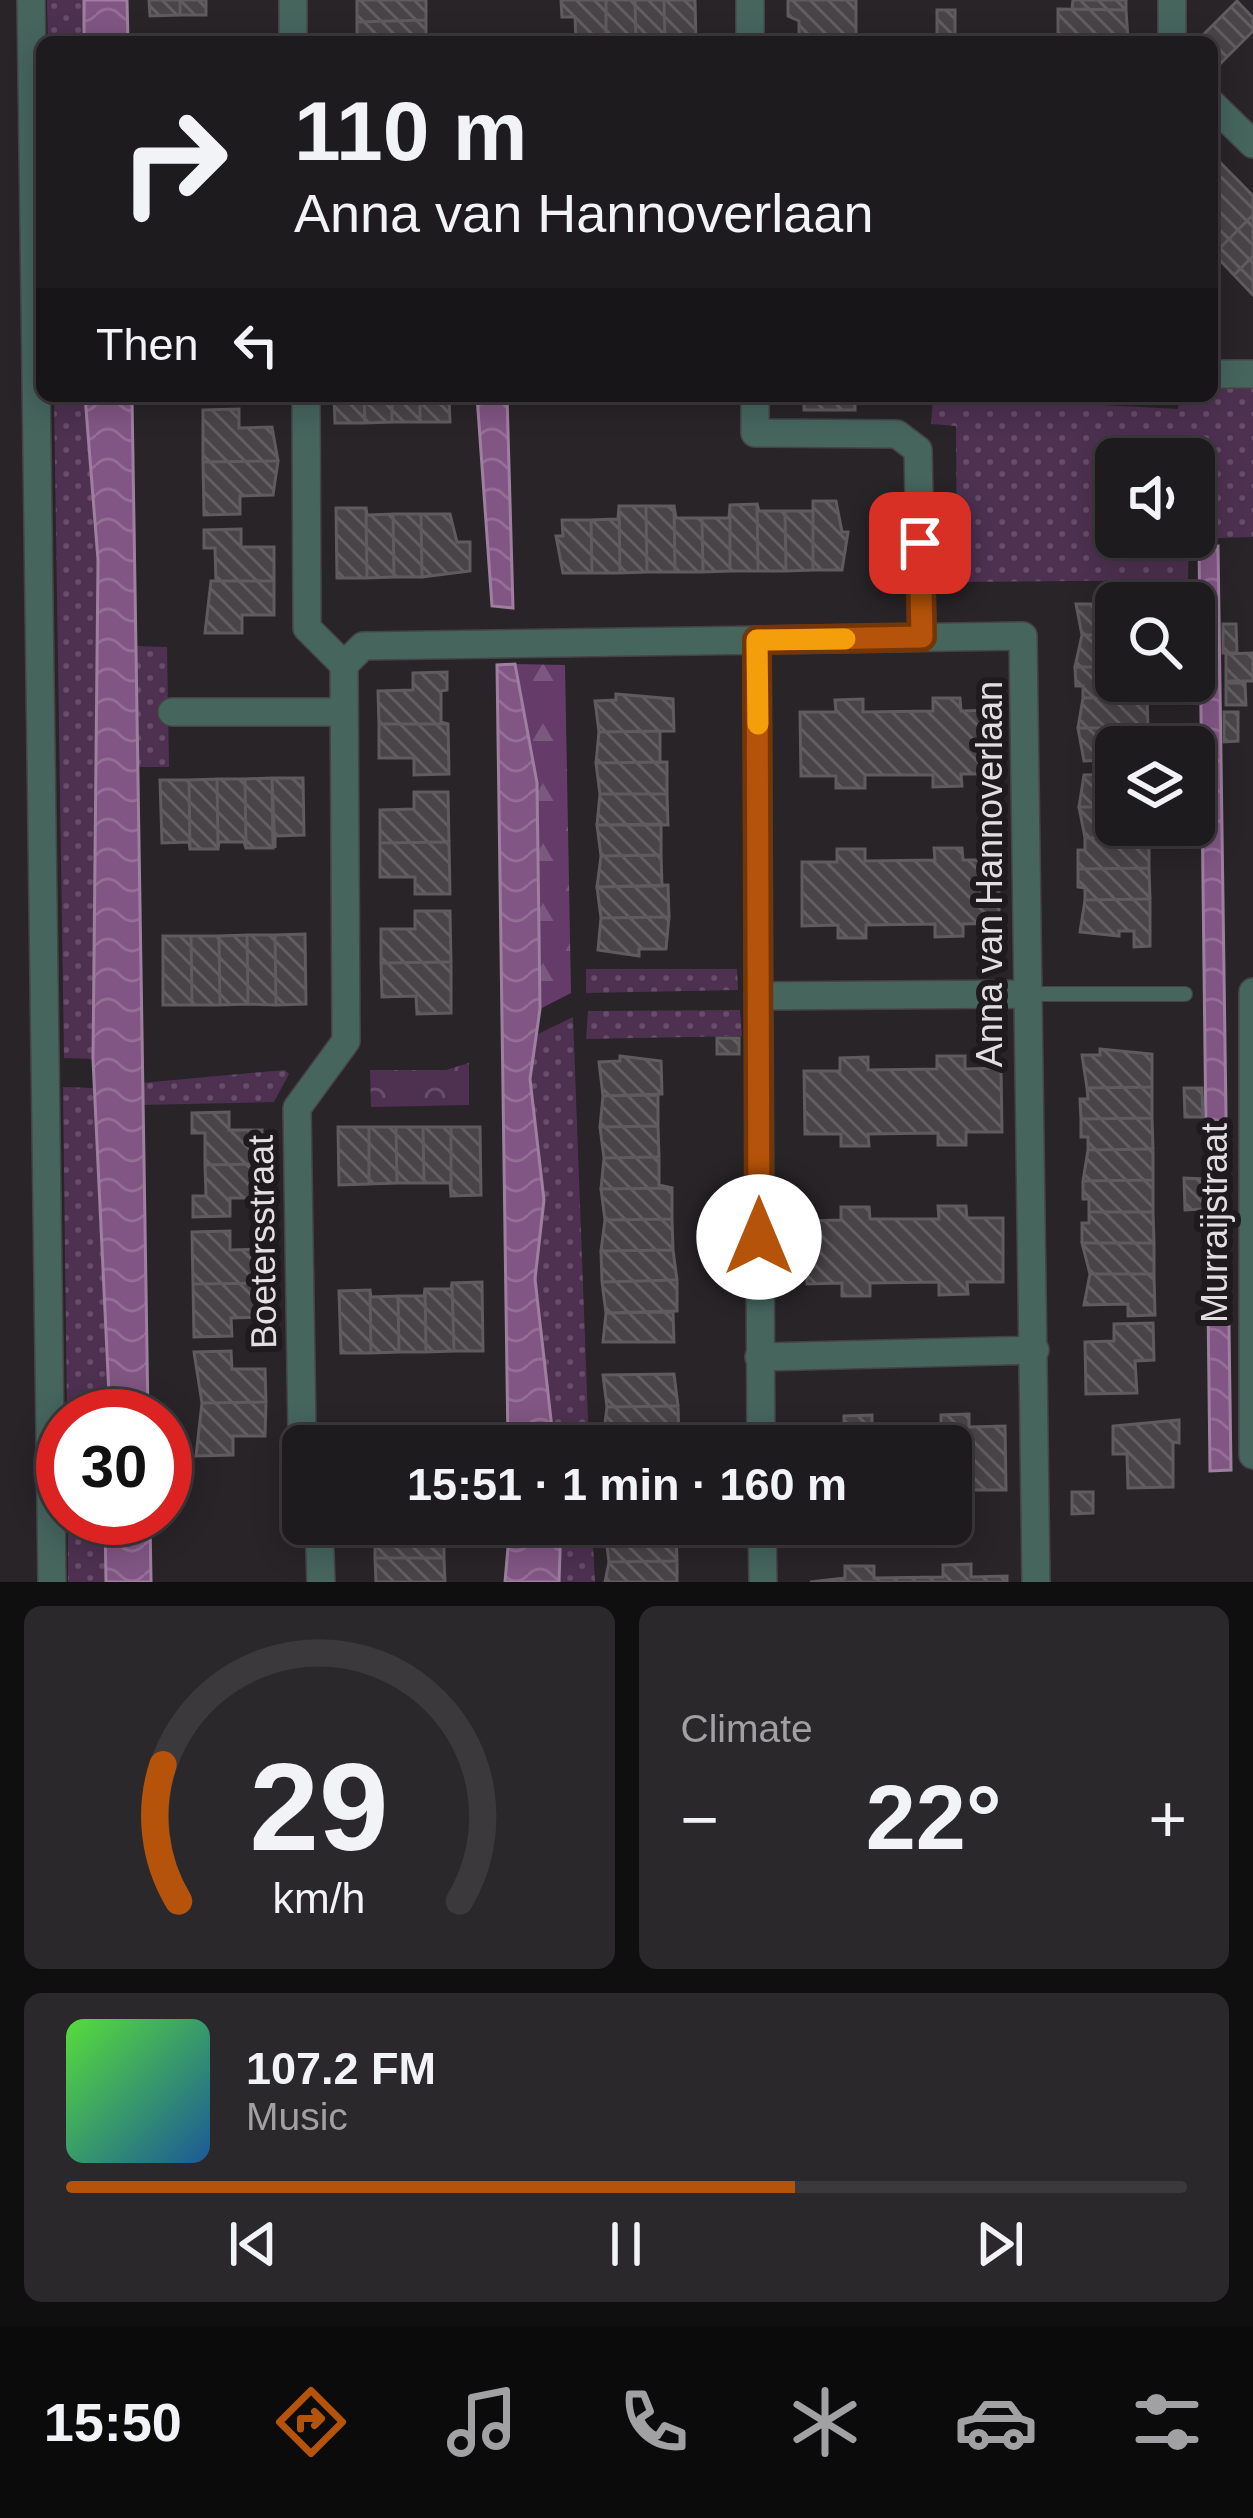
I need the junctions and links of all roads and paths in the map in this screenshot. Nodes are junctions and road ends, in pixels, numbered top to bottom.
1 (31, 0) edge
2 (293, 0) edge
3 (750, 0) edge
4 (1172, 0) edge
5 (293, 36) edge
6 (750, 36) edge
7 (1172, 36) edge
8 (1218, 108) edge
9 (1249, 131) edge
10 (1218, 374) edge
11 (1253, 374) edge
12 (36, 377) edge
13 (36, 402) edge
14 (306, 402) edge
15 (755, 402) edge
16 (922, 637) junction
17 (757, 640) junction
18 (344, 665) junction
19 (172, 712) dead end
20 (344, 712) junction
21 (1253, 992) edge
22 (1024, 994) junction
23 (1185, 994) dead end
24 (758, 996) junction
25 (1036, 1350) junction
26 (760, 1358) junction
27 (302, 1425) edge
28 (761, 1425) edge
29 (1253, 1455) edge
30 (320, 1545) edge
31 (763, 1545) edge
32 (52, 1582) edge
33 (321, 1582) edge
34 (764, 1582) edge
35 (1036, 1582) edge

1 - 12 street
2 - 5 street
3 - 6 street
4 - 7 street
8 - 9 street
10 - 11 street
13 - 32 street
14 - 18 street
15 - 16 street
16 - 17 street, Anna van Hannoverlaan
16 - 22 street, Anna van Hannoverlaan
17 - 18 street, Anna van Hannoverlaan
17 - 24 street
18 - 20 street, Boetersstraat
19 - 20 street
20 - 27 street, Boetersstraat
21 - 29 street, Murraijstraat
22 - 23 lane
22 - 24 street
22 - 25 street, Anna van Hannoverlaan
24 - 26 street
25 - 26 street
25 - 35 street, Anna van Hannoverlaan
26 - 28 street
30 - 33 street
31 - 34 street

